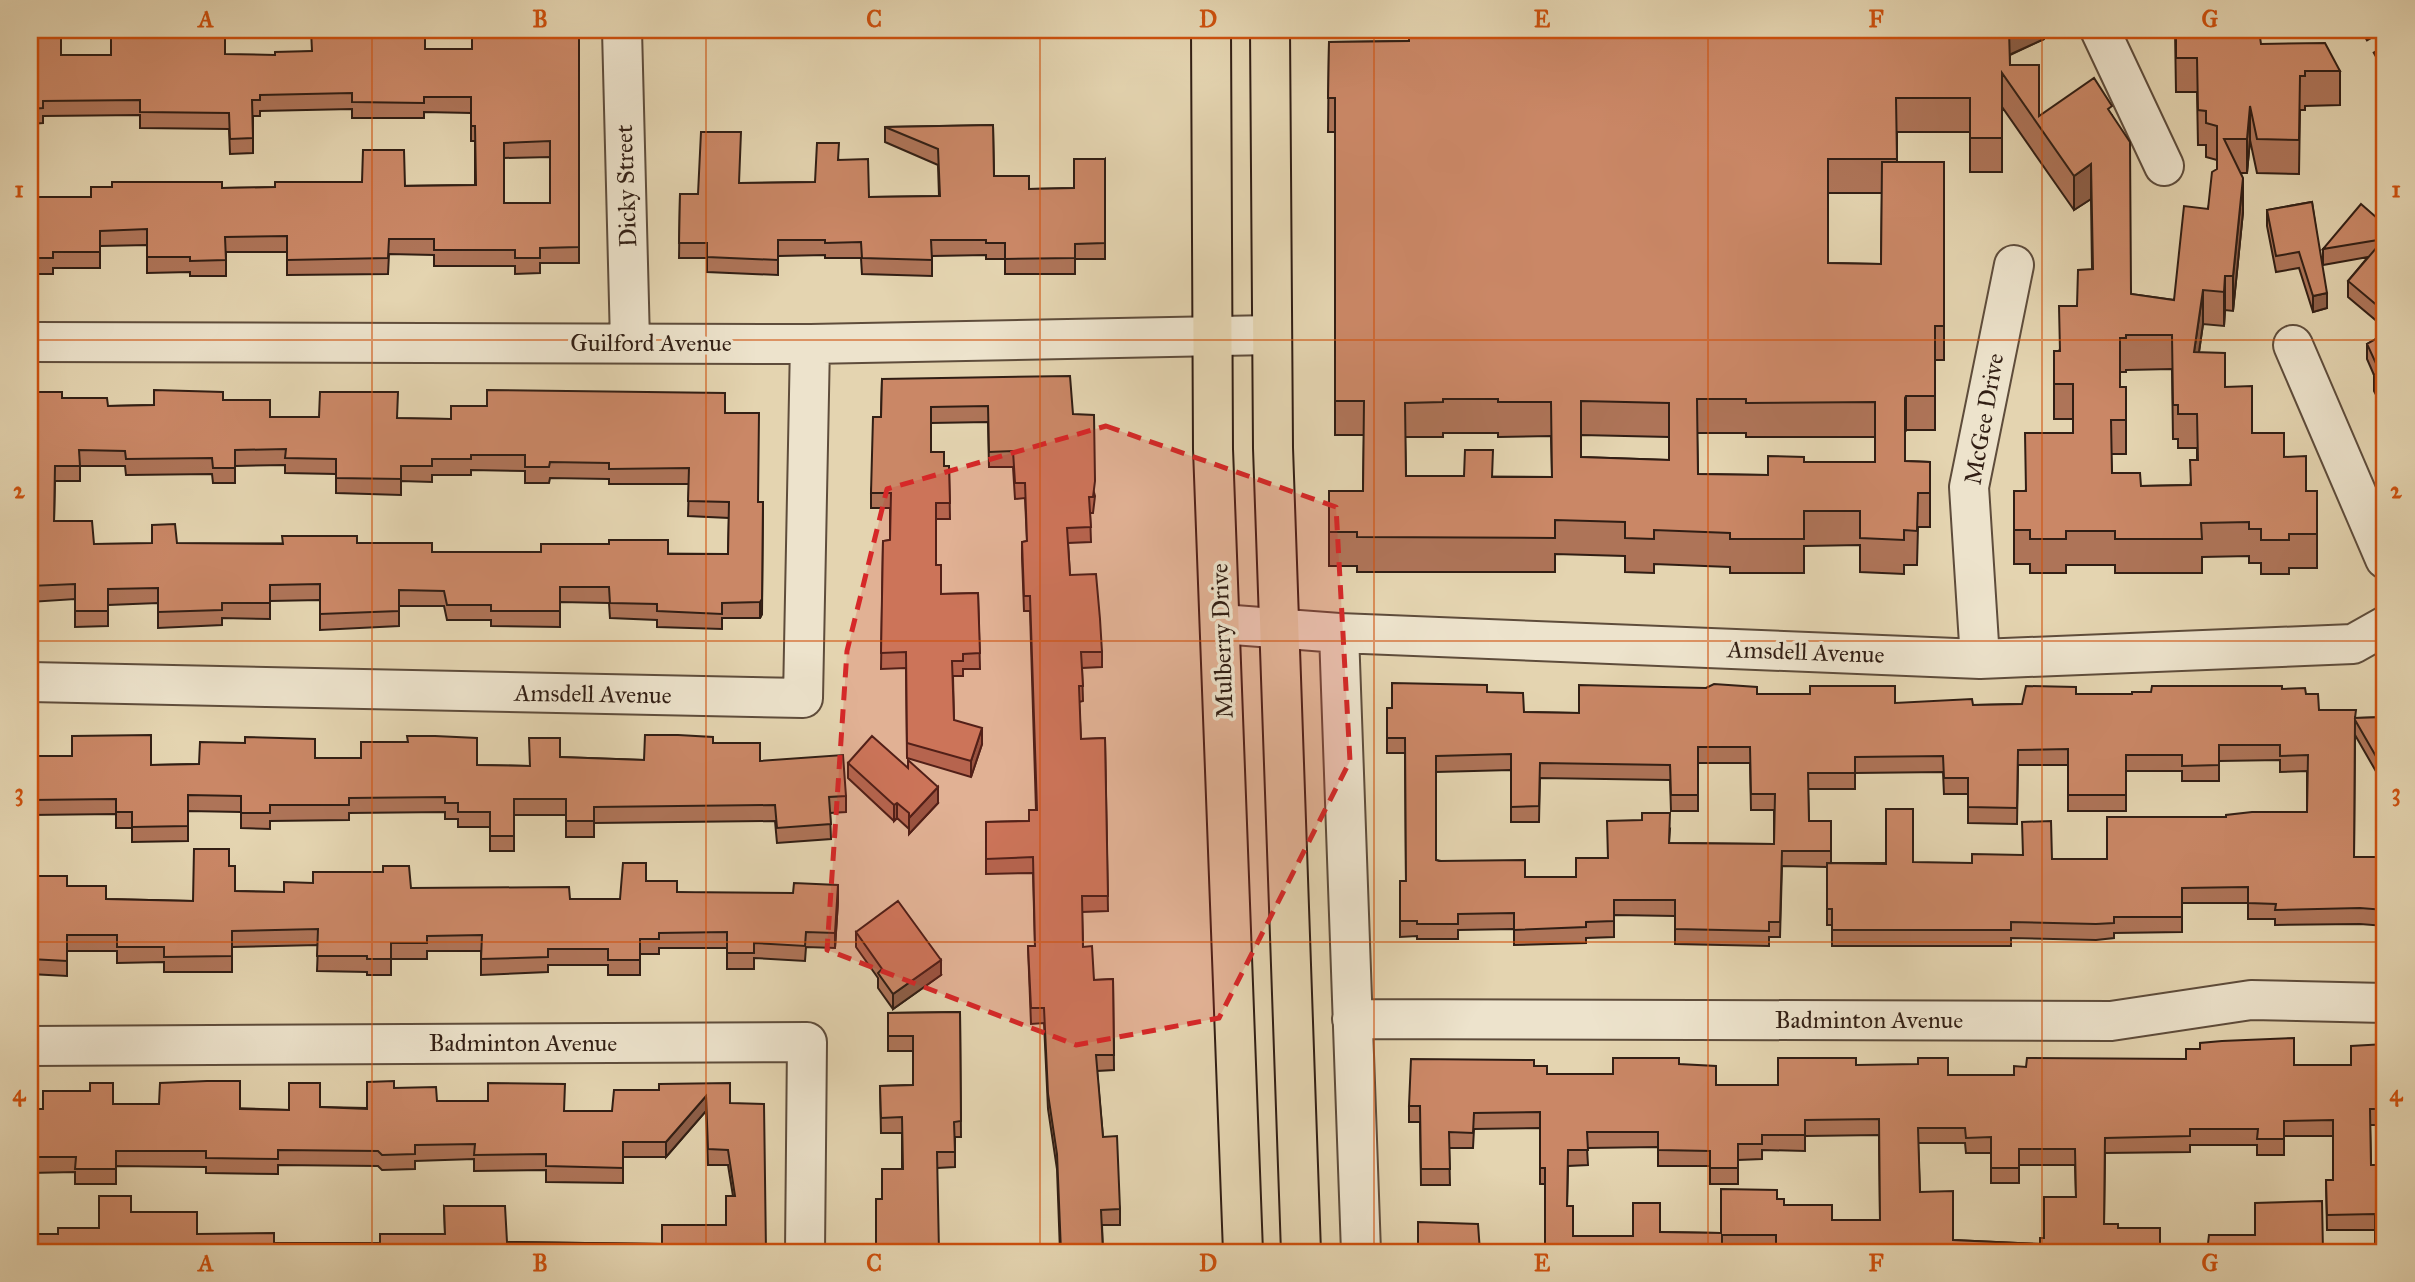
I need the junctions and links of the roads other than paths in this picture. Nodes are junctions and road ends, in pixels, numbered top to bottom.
1 (622, 30) edge
2 (1211, 30) edge
3 (1270, 30) edge
4 (2100, 30) edge
5 (2164, 166) dead end
6 (2014, 265) dead end
7 (1212, 335) junction
8 (1272, 335) junction
9 (30, 342) edge
10 (630, 342) junction
11 (810, 344) junction
12 (2293, 345) dead end
13 (2385, 559) edge
14 (1221, 624) junction
15 (2385, 626) edge
16 (1279, 629) junction
17 (1339, 633) junction
18 (1980, 659) junction
19 (30, 682) edge
20 (2385, 1003) edge
21 (1352, 1019) junction
22 (30, 1045) edge
23 (805, 1252) edge
24 (1244, 1252) edge
25 (1301, 1252) edge
26 (1361, 1252) edge

1 - 10 street, Dicky Street
2 - 7 main road, Mulberry Drive
3 - 8 main road
4 - 5 street
6 - 18 street, McGee Drive
7 - 8 street, Guilford Avenue
7 - 11 street, Guilford Avenue
7 - 14 main road, Mulberry Drive
8 - 16 main road
9 - 10 street, Guilford Avenue
10 - 11 street, Guilford Avenue
11 - 19 street, Amsdell Avenue
12 - 13 street
14 - 16 street, Amsdell Avenue
14 - 24 main road, Mulberry Drive
15 - 18 street, Amsdell Avenue
16 - 17 street, Amsdell Avenue
16 - 25 main road
17 - 18 street, Amsdell Avenue
17 - 21 street
20 - 21 street, Badminton Avenue
21 - 26 street
22 - 23 street, Badminton Avenue

